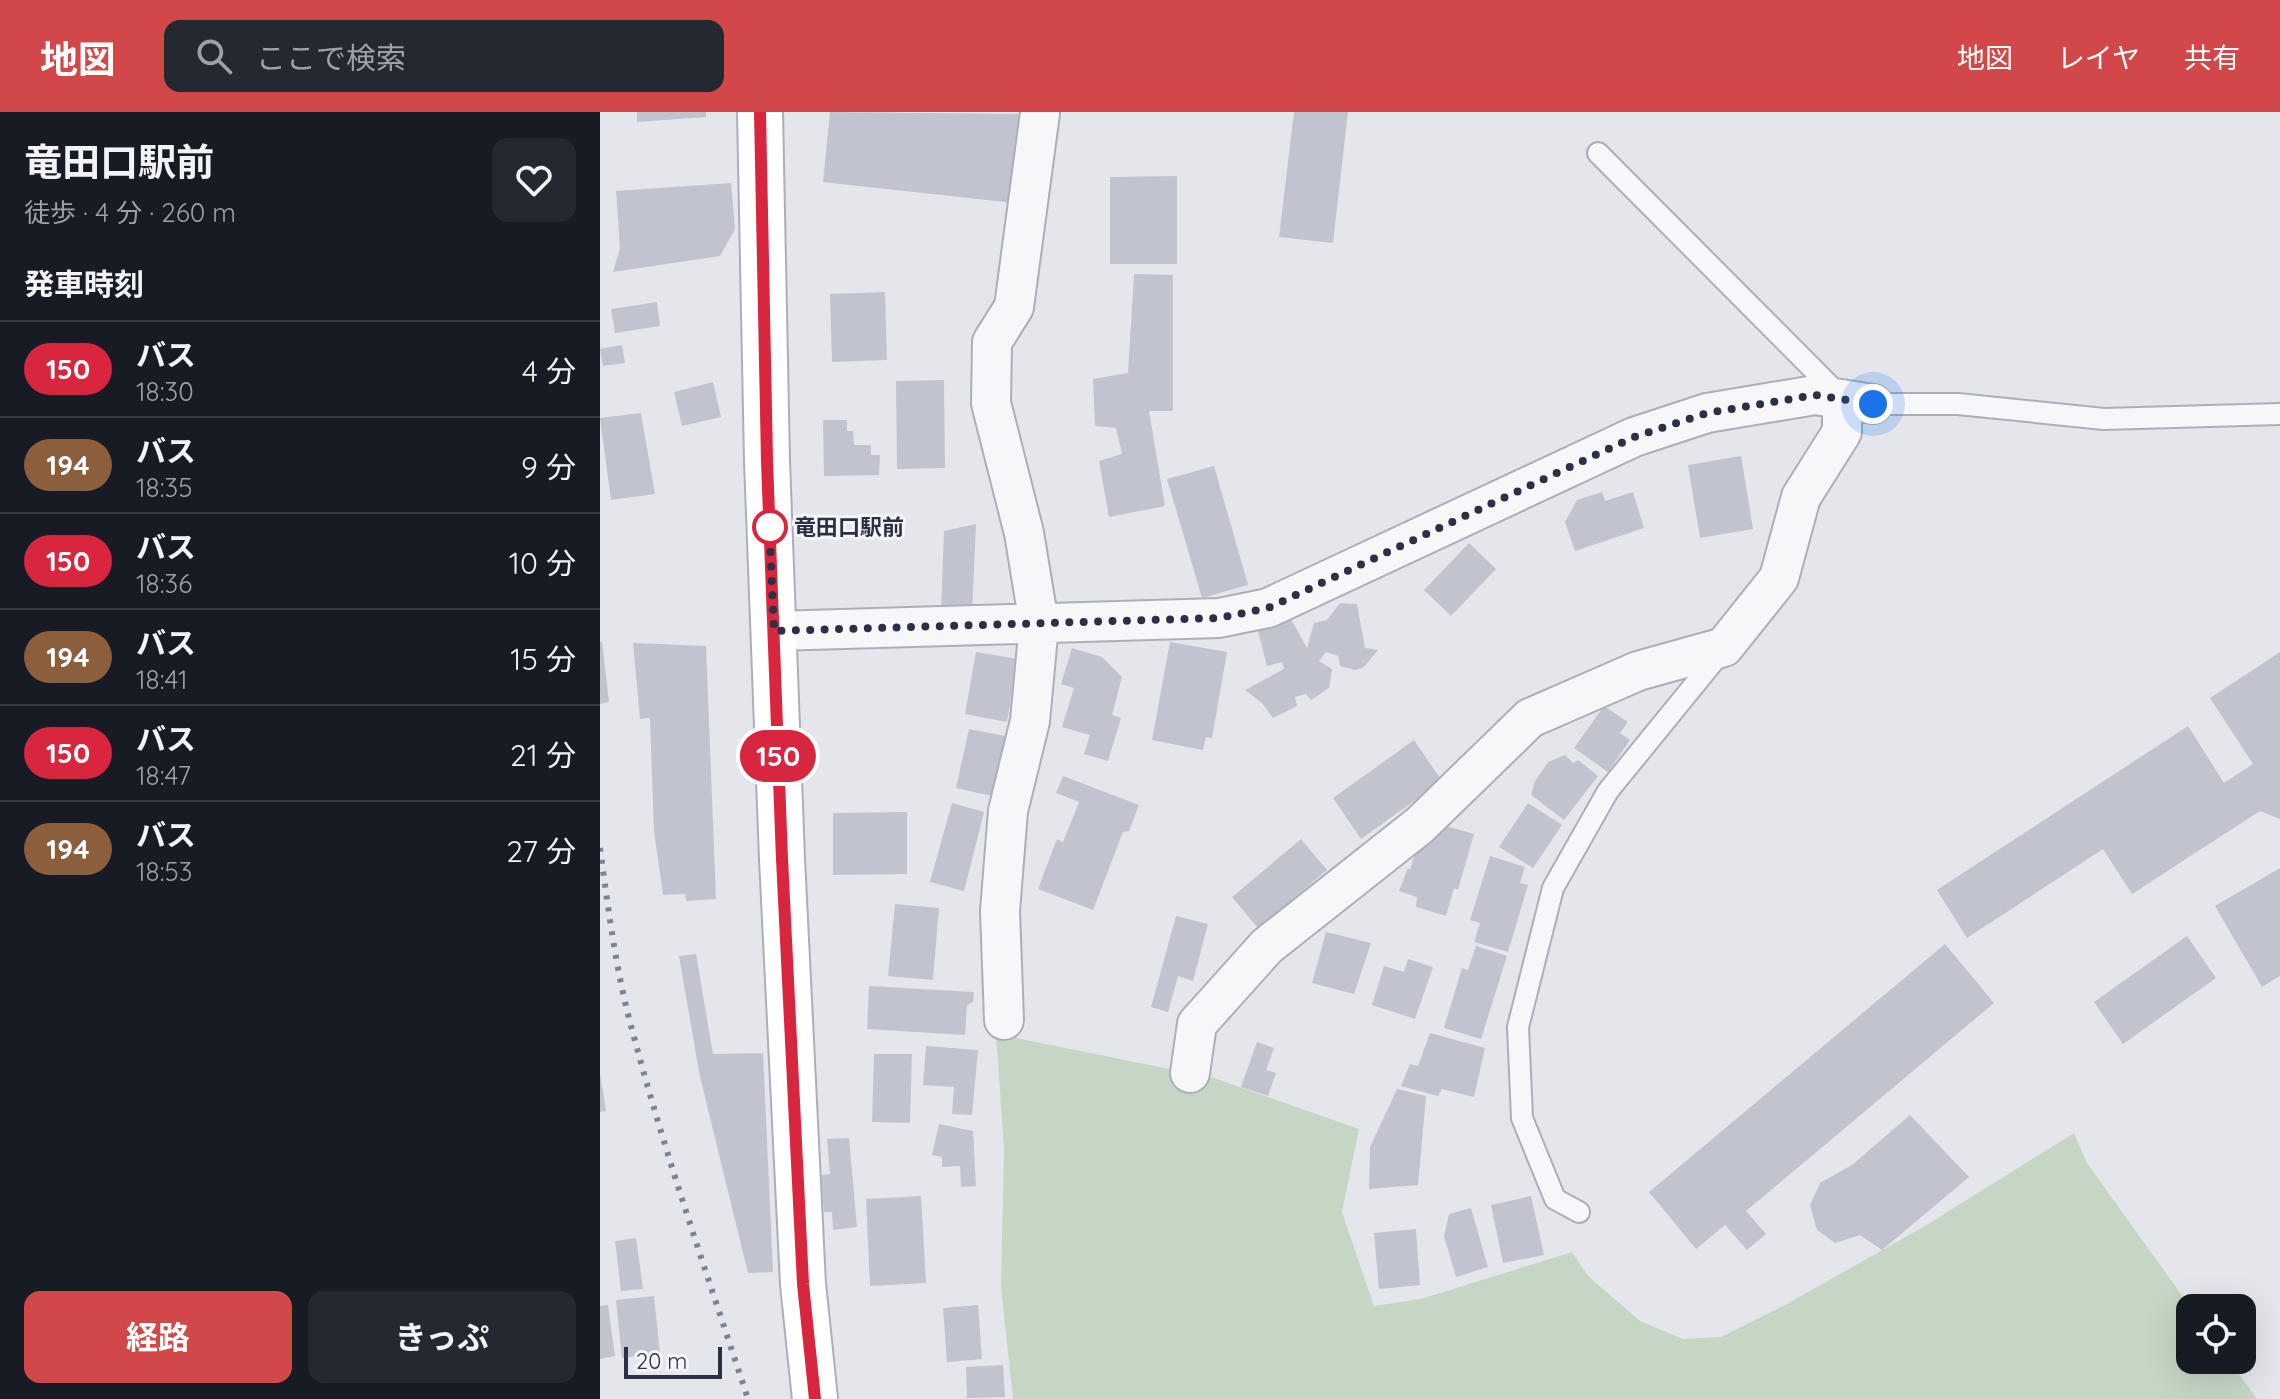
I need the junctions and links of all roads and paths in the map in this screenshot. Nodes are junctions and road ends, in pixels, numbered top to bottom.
1 (760, 112) edge
2 (1040, 113) edge
3 (1598, 153) dead end
4 (1858, 402) junction
5 (2280, 414) edge
6 (1039, 624) junction
7 (774, 631) junction
8 (1724, 647) junction
9 (1004, 1020) dead end
10 (1190, 1073) dead end
11 (1579, 1212) dead end
12 (815, 1399) edge

1 - 7 main road
2 - 6 street
3 - 4 lane
4 - 5 lane
4 - 6 street
4 - 8 street
6 - 7 street
6 - 9 street
7 - 12 main road
8 - 10 street
8 - 11 lane

